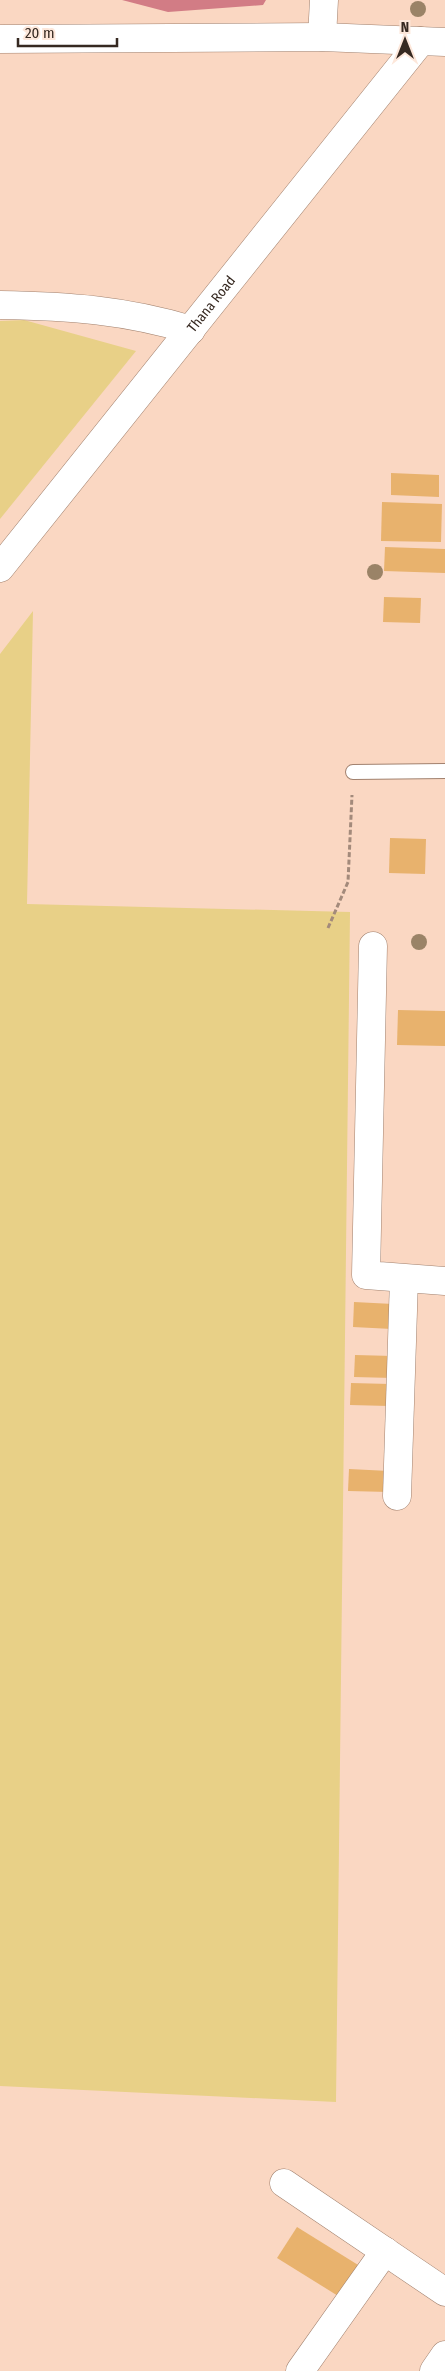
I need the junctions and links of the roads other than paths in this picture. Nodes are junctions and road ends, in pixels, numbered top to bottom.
1 (324, 0) edge
2 (322, 36) junction
3 (0, 39) edge
4 (433, 42) edge
5 (0, 305) edge
6 (191, 330) junction
7 (0, 568) edge
8 (445, 771) edge
9 (353, 772) road end
10 (373, 946) dead end
11 (404, 1279) junction
12 (445, 1281) edge
13 (397, 1496) dead end
14 (284, 2183) dead end
15 (385, 2251) junction
16 (445, 2292) edge
17 (445, 2355) edge
18 (300, 2371) edge
19 (434, 2371) edge

1 - 2 street
2 - 3 street
2 - 4 street
4 - 6 street, Thana Road
5 - 6 street
6 - 7 street, Thana Road
8 - 9 lane
10 - 11 street
11 - 12 street
11 - 13 street
14 - 15 street
15 - 16 street
15 - 18 street
17 - 19 street

